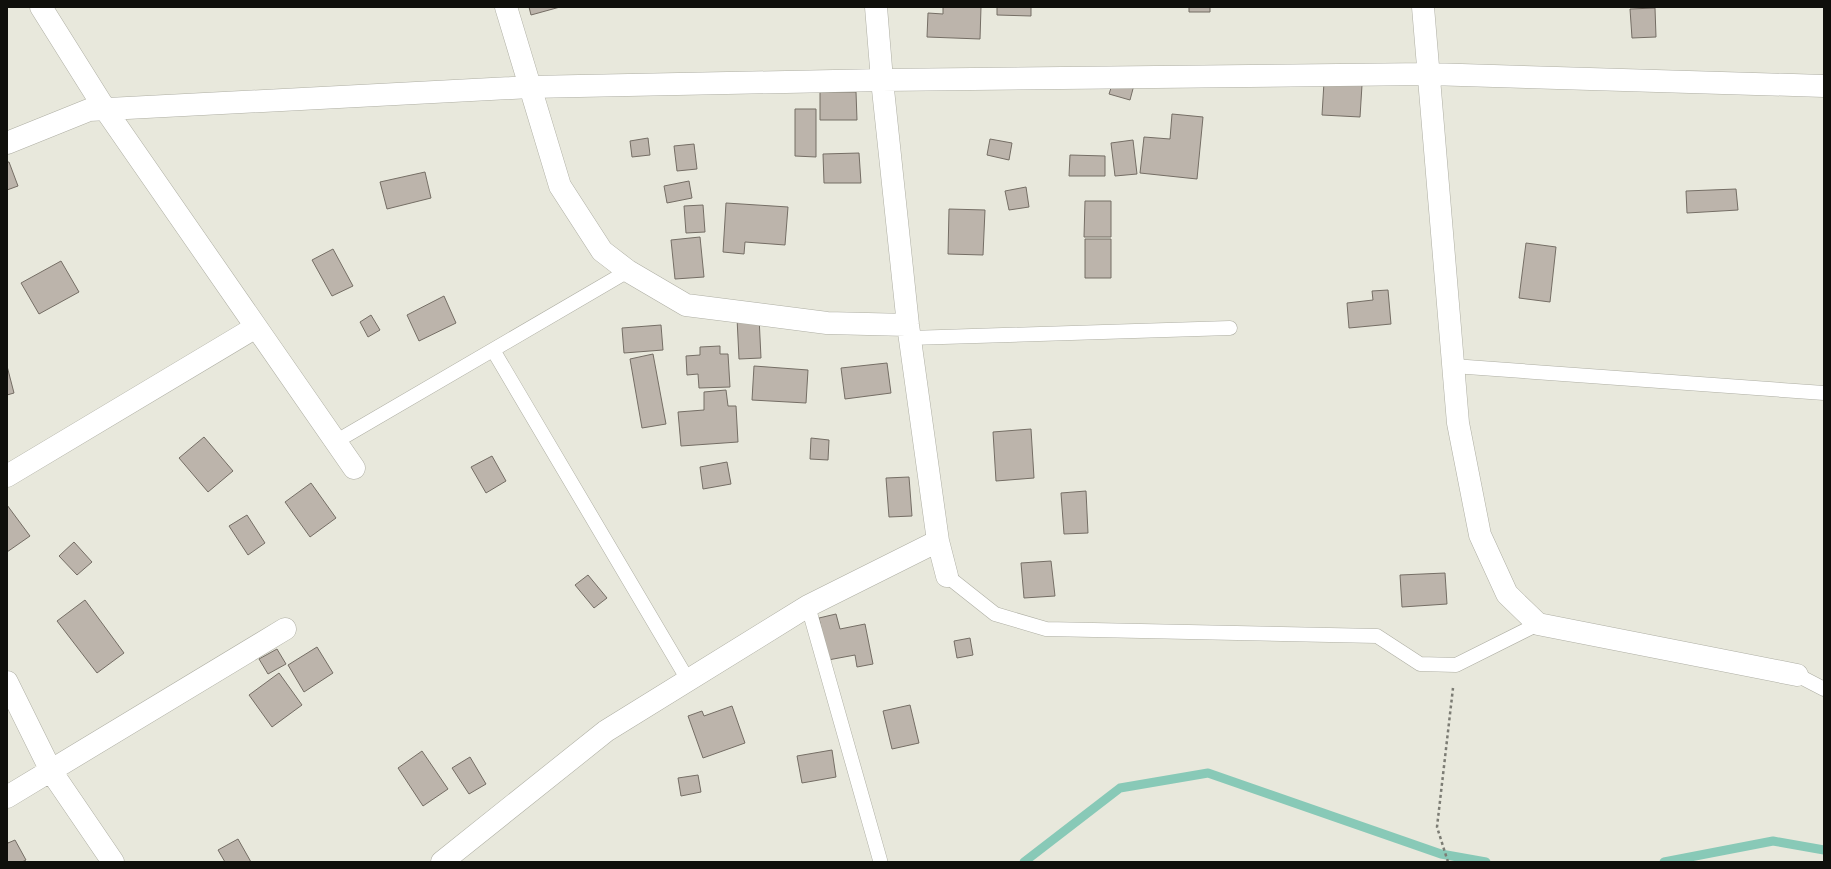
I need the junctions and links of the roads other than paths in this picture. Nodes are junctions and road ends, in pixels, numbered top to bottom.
1 (41, 7) edge
2 (506, 7) edge
3 (876, 7) edge
4 (1423, 7) edge
5 (1428, 74) junction
6 (882, 80) junction
7 (1824, 86) edge
8 (530, 87) junction
9 (105, 109) junction
10 (7, 143) edge
11 (628, 271) junction
12 (256, 327) junction
13 (1230, 328) dead end
14 (909, 332) junction
15 (493, 350) junction
16 (1453, 366) junction
17 (1824, 393) edge
18 (335, 442) junction
19 (354, 468) dead end
20 (7, 476) edge
21 (938, 541) junction
22 (947, 576) joint
23 (808, 606) junction
24 (1538, 624) junction
25 (285, 630) dead end
26 (1797, 675) joint
27 (688, 680) junction
28 (7, 682) edge
29 (1824, 689) edge
30 (50, 771) junction
31 (7, 797) edge
32 (880, 860) dead end
33 (113, 862) edge
34 (442, 862) edge

1 - 9 street
2 - 8 street
3 - 6 street
4 - 5 street
5 - 6 street
5 - 7 street
5 - 16 street
6 - 8 street
6 - 14 street
8 - 9 street
8 - 11 street
9 - 10 street
9 - 12 street
11 - 14 street
11 - 15 lane
12 - 18 street
12 - 20 street
13 - 14 lane
14 - 21 street
15 - 18 lane
15 - 27 lane
16 - 17 lane
16 - 24 street
18 - 19 street
21 - 22 street
21 - 23 street
22 - 24 lane
23 - 27 street
23 - 32 lane
24 - 26 street
25 - 30 street
26 - 29 lane
27 - 34 street
28 - 30 street
30 - 31 street
30 - 33 street

